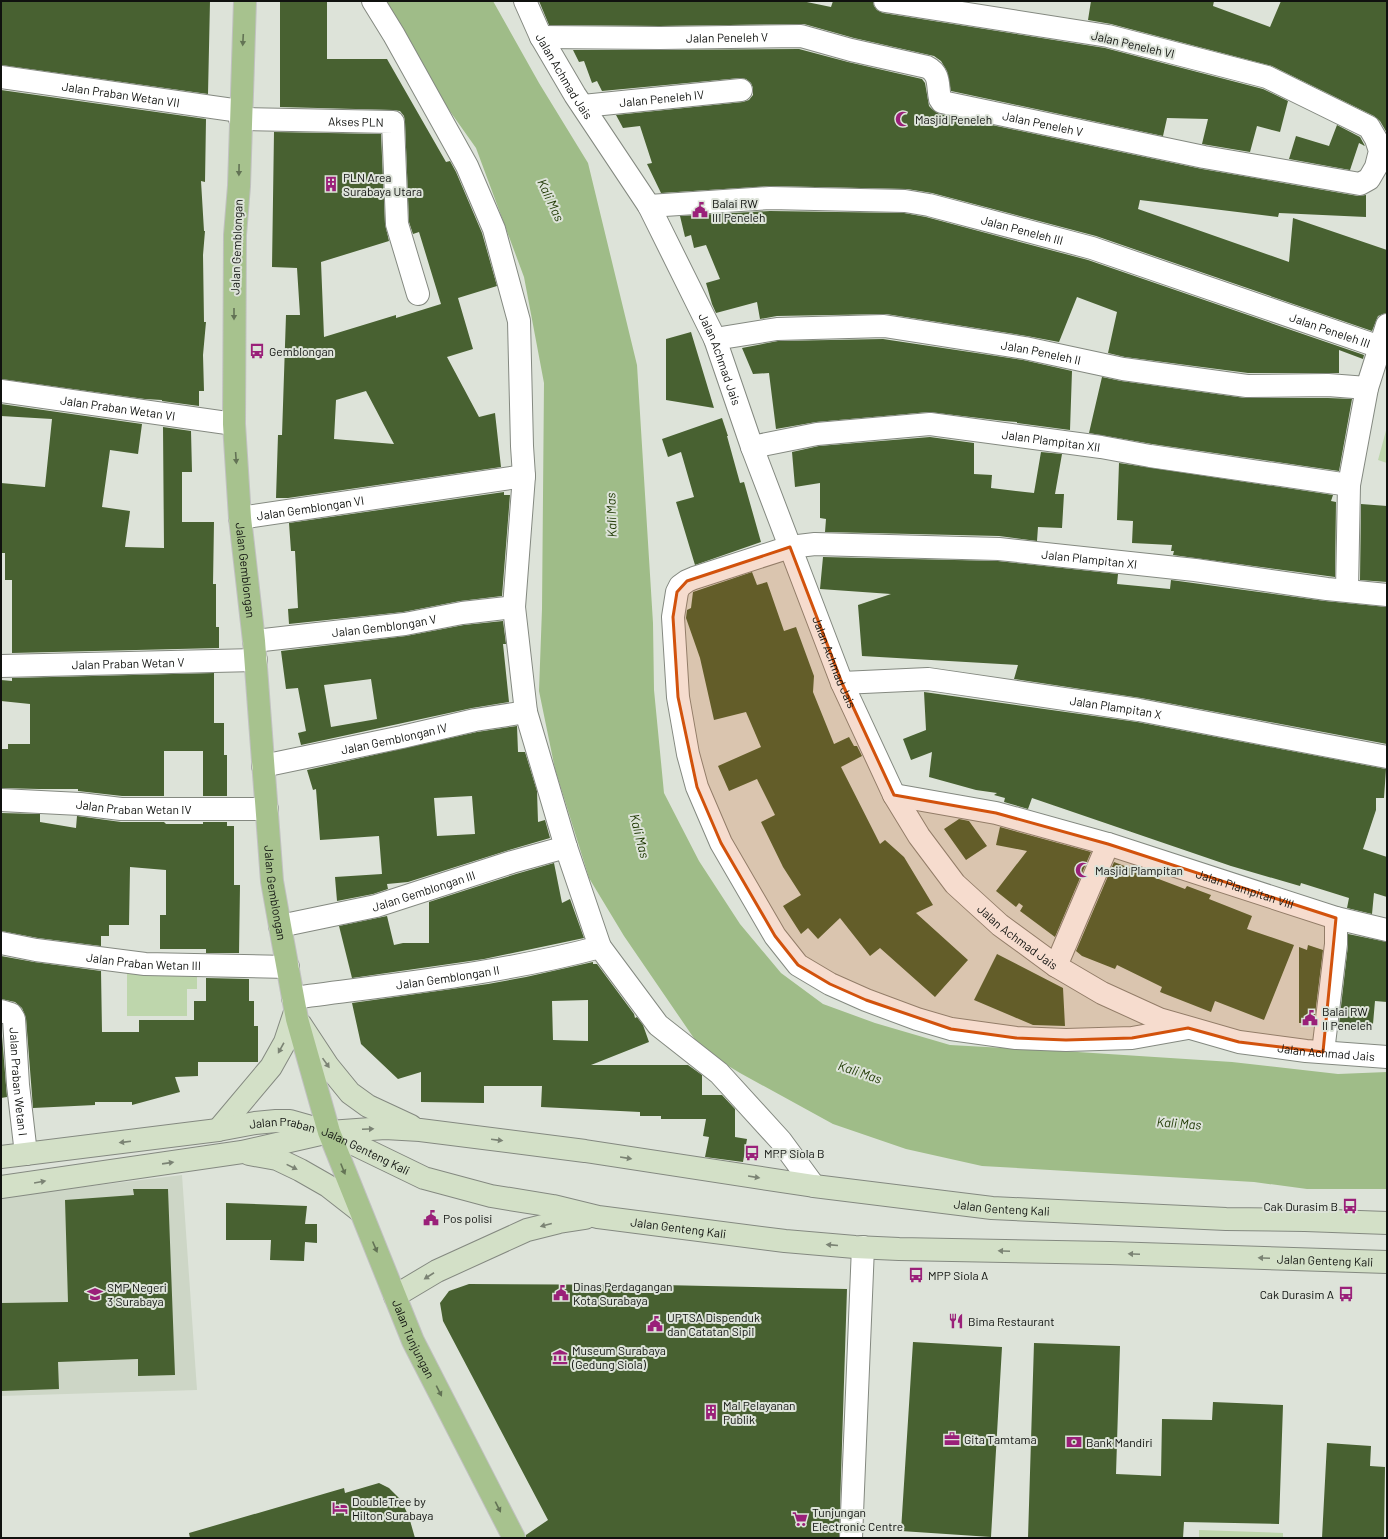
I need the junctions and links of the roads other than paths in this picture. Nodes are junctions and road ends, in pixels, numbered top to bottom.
1 (245, 1) edge
2 (373, 1) edge
3 (525, 1) edge
4 (885, 1) edge
5 (541, 37) junction
6 (1, 77) edge
7 (741, 90) dead end
8 (583, 106) junction
9 (240, 115) junction
10 (1369, 127) joint
11 (649, 206) junction
12 (418, 294) dead end
13 (1387, 325) edge
14 (715, 339) junction
15 (1380, 347) junction
16 (1367, 388) junction
17 (1, 391) edge
18 (234, 424) junction
19 (752, 447) junction
20 (524, 476) junction
21 (1349, 485) junction
22 (240, 518) junction
23 (790, 547) junction
24 (1347, 590) junction
25 (1387, 596) edge
26 (514, 607) junction
27 (255, 650) junction
28 (1, 666) edge
29 (842, 683) junction
30 (526, 712) junction
31 (1387, 757) edge
32 (264, 766) junction
33 (894, 796) junction
34 (1, 800) edge
35 (267, 809) junction
36 (1108, 844) junction
37 (566, 847) junction
38 (1336, 918) junction
39 (280, 926) junction
40 (1387, 930) edge
41 (1, 943) edge
42 (600, 947) junction
43 (1056, 966) junction
44 (288, 968) junction
45 (295, 1009) junction
46 (4, 1012) edge
47 (1188, 1028) junction
48 (1323, 1052) junction
49 (1387, 1057) edge
50 (218, 1130) junction
51 (420, 1130) junction
52 (329, 1132) junction
53 (242, 1152) junction
54 (26, 1154) junction
55 (1, 1157) edge
56 (814, 1186) junction
57 (1, 1187) edge
58 (360, 1211) junction
59 (598, 1217) junction
60 (1387, 1223) edge
61 (863, 1247) junction
62 (1387, 1262) edge
63 (395, 1296) junction
64 (514, 1538) edge
65 (851, 1538) edge

1 -> 9 main road, Jalan Gemblongan
2 - 20 street
3 - 5 street, Jalan Achmad Jais
4 - 10 street, Jalan Peneleh VI
5 - 8 street, Jalan Achmad Jais
5 - 10 street, Jalan Peneleh V
6 - 9 street, Jalan Praban Wetan VII
7 - 8 street, Jalan Peneleh IV
8 - 11 street, Jalan Achmad Jais
9 - 12 street, Akses PLN
9 -> 18 main road, Jalan Gemblongan
11 - 14 street, Jalan Achmad Jais
11 - 15 street, Jalan Peneleh III
13 - 15 street
14 - 16 street, Jalan Peneleh II
14 - 19 street, Jalan Achmad Jais
15 - 16 street
16 - 21 street
17 - 18 street, Jalan Praban Wetan VI
18 -> 22 main road, Jalan Gemblongan
19 - 21 street, Jalan Plampitan XII
19 - 23 street, Jalan Achmad Jais
20 - 22 street, Jalan Gemblongan VI
20 - 26 street
21 - 24 street
22 - 27 main road, Jalan Gemblongan
23 - 24 street, Jalan Plampitan XI
23 - 29 street, Jalan Achmad Jais
23 - 47 street, Jalan Plampitan XI
24 - 25 street, Jalan Plampitan XI
26 - 27 street, Jalan Gemblongan V
26 - 30 street
27 - 28 street, Jalan Praban Wetan V
27 - 32 main road, Jalan Gemblongan
29 - 31 street, Jalan Plampitan X
29 - 33 street, Jalan Achmad Jais
30 - 32 street, Jalan Gemblongan IV
30 - 37 street
32 - 35 main road, Jalan Gemblongan
33 - 36 street, Jalan Plampitan VIII
33 - 43 street, Jalan Achmad Jais
34 - 35 street, Jalan Praban Wetan IV
35 - 39 main road, Jalan Gemblongan
36 - 38 street, Jalan Plampitan VIII
36 - 43 street
37 - 39 street, Jalan Gemblongan III
37 - 42 street
38 - 40 street, Jalan Plampitan VIII
38 - 48 street
39 - 44 main road, Jalan Gemblongan
41 - 44 street, Jalan Praban Wetan III
42 - 45 street, Jalan Gemblongan II
42 - 56 street
43 - 47 street, Jalan Achmad Jais
44 - 45 main road, Jalan Gemblongan
45 -> 50 main road
45 -> 51 main road
45 - 52 main road, Jalan Gemblongan
46 - 54 street, Jalan Praban Wetan I
47 - 48 street, Jalan Achmad Jais
48 - 49 street, Jalan Achmad Jais
50 - 52 main road, Jalan Praban
50 -> 54 main road, Jalan Praban
52 -> 51 main road, Jalan Genteng Kali
51 -> 56 main road, Jalan Genteng Kali
52 - 53 main road, Jalan Praban
52 -> 58 main road, Jalan Tunjungan
52 - 59 main road, Jalan Genteng Kali
57 -> 53 main road, Jalan Praban
53 -> 58 main road
54 - 55 main road, Jalan Praban
56 - 60 main road, Jalan Genteng Kali
58 -> 63 main road, Jalan Tunjungan
61 -> 59 main road, Jalan Genteng Kali
59 -> 63 main road
62 -> 61 main road, Jalan Genteng Kali
61 - 65 street
63 -> 64 main road, Jalan Tunjungan

